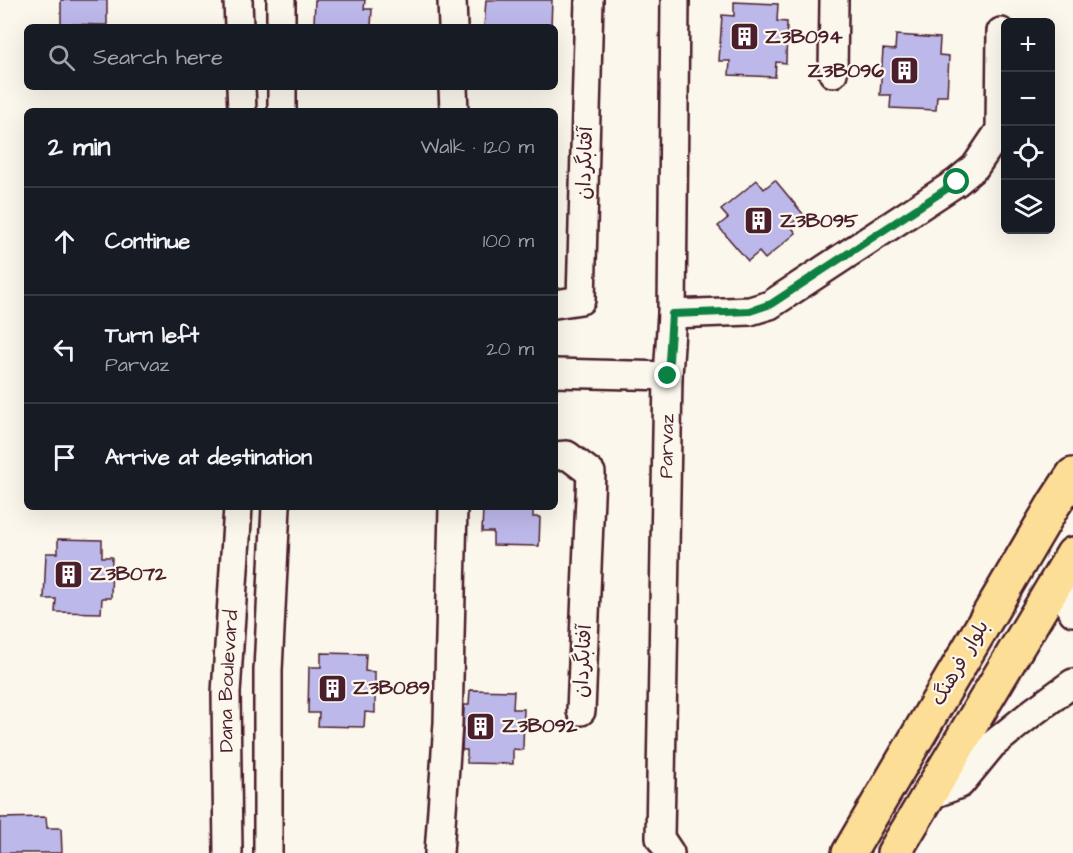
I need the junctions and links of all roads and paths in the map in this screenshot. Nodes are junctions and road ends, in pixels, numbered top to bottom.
1 (238, 0) edge
2 (281, 0) edge
3 (452, 0) edge
4 (589, 0) edge
5 (675, 0) edge
6 (834, 0) edge
7 (239, 24) edge
8 (281, 24) edge
9 (453, 24) edge
10 (1001, 32) dead end
11 (833, 73) dead end
12 (241, 90) edge
13 (282, 90) edge
14 (453, 90) edge
15 (242, 108) edge
16 (282, 108) edge
17 (454, 108) edge
18 (558, 304) edge
19 (672, 314) junction
20 (558, 373) edge
21 (668, 376) junction
22 (558, 456) edge
23 (1073, 475) edge
24 (1063, 509) edge
25 (238, 510) edge
26 (276, 510) edge
27 (453, 510) edge
28 (1069, 560) edge
29 (1073, 612) edge
30 (1073, 683) edge
31 (581, 711) dead end
32 (928, 796) junction
33 (228, 853) edge
34 (267, 853) edge
35 (439, 853) edge
36 (670, 853) edge
37 (849, 853) edge
38 (894, 853) edge

1 - 7 street
2 - 8 street
3 - 9 street
4 - 18 street, آفتابگردان
5 - 19 street, Parvaz
6 - 11 street
10 - 19 street
12 - 15 street
13 - 16 street
14 - 17 street
19 - 21 street, Parvaz
20 - 21 street
21 - 36 street, Parvaz
22 - 31 street, آفتابگردان
23 - 24 main road, بلوار فرهنگ
24 - 37 main road, بلوار فرهنگ
25 - 33 street, Dana Boulevard
26 - 34 street, Dana Boulevard
27 - 35 street
28 - 29 street
28 - 32 main road, بلوار فرهنگ
30 - 32 street
32 - 38 main road, بلوار فرهنگ

